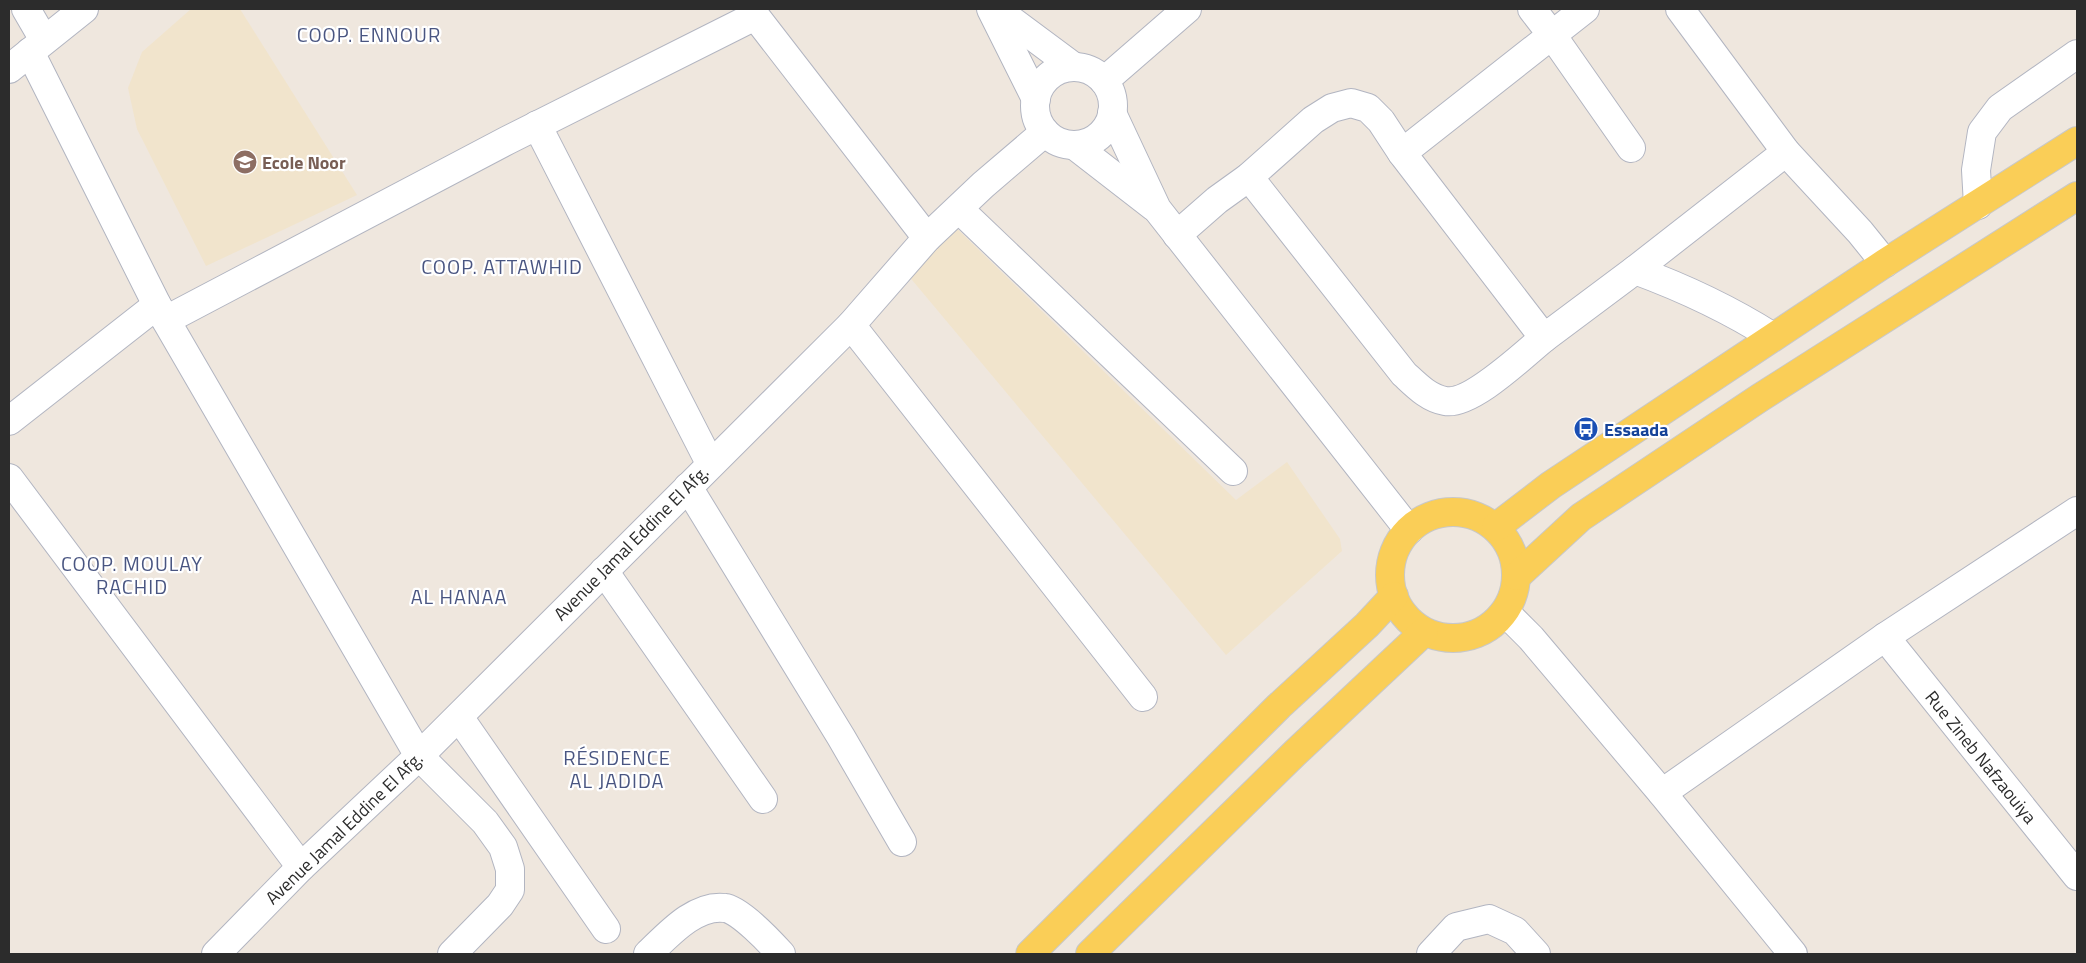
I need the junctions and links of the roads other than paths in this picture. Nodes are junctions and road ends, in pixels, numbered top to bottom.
1 (26, 9) edge
2 (84, 9) edge
3 (991, 9) edge
4 (996, 9) edge
5 (1187, 9) edge
6 (1532, 9) edge
7 (1586, 9) edge
8 (1680, 9) edge
9 (753, 12) edge
10 (1552, 35) junction
11 (37, 46) junction
12 (2077, 54) edge
13 (1074, 67) junction
14 (9, 69) edge
15 (1104, 81) junction
16 (1036, 99) junction
17 (1112, 113) junction
18 (537, 125) junction
19 (1045, 132) junction
20 (2077, 142) edge
21 (1074, 145) junction
22 (1632, 148) dead end
23 (1786, 152) junction
24 (1402, 153) junction
25 (1249, 177) junction
26 (2077, 196) edge
27 (1978, 205) junction
28 (959, 209) junction
29 (1157, 209) junction
30 (1177, 235) junction
31 (926, 238) junction
32 (1885, 263) junction
33 (1635, 270) junction
34 (162, 313) junction
35 (851, 325) junction
36 (1773, 337) junction
37 (1544, 338) junction
38 (9, 421) edge
39 (710, 463) junction
40 (1233, 471) dead end
41 (9, 478) edge
42 (688, 486) junction
43 (2077, 510) edge
44 (1496, 527) junction
45 (1409, 530) junction
46 (604, 571) junction
47 (1517, 576) junction
48 (1394, 596) junction
49 (1505, 612) junction
50 (1424, 632) junction
51 (1885, 637) junction
52 (1143, 697) dead end
53 (459, 717) junction
54 (419, 756) junction
55 (1662, 793) junction
56 (763, 799) dead end
57 (902, 842) dead end
58 (301, 867) junction
59 (2077, 876) edge
60 (606, 929) dead end
61 (1093, 953) edge
62 (216, 954) edge
63 (452, 954) edge
64 (648, 954) edge
65 (782, 954) edge
66 (1030, 954) edge
67 (1431, 954) edge
68 (1536, 954) edge
69 (1793, 954) edge

1 - 11 street
2 - 11 street
3 - 16 street
4 - 13 street
5 - 15 street
6 - 10 street
7 - 10 street
8 - 23 street
9 - 18 street
9 - 31 street
10 - 22 street
10 - 24 street
11 - 14 street
11 - 34 street
12 - 27 street
13 - 15 street
13 - 16 street
15 - 17 street
16 - 19 street
17 - 21 street
17 - 29 street
18 - 34 street
18 - 39 street
19 - 21 street
19 - 28 street, Avenue Jamal Eddine El Afg.
20 - 27 main road
21 - 29 street
23 - 32 street
23 - 33 street
24 - 25 street
24 - 37 street
25 - 30 street
25 - 37 street
26 - 47 main road
27 - 32 main road
28 - 31 street, Avenue Jamal Eddine El Afg.
28 - 40 street
29 - 30 street
30 - 45 street
31 - 35 street, Avenue Jamal Eddine El Afg.
32 - 36 main road
33 - 36 street
33 - 37 street
34 - 38 street
34 - 54 street
35 - 39 street, Avenue Jamal Eddine El Afg.
35 - 52 street
36 - 44 main road
39 - 42 street, Avenue Jamal Eddine El Afg.
41 - 58 street
42 - 46 street, Avenue Jamal Eddine El Afg.
42 - 57 street
43 - 51 street
44 - 45 main road
44 - 47 main road
45 - 48 main road
46 - 53 street, Avenue Jamal Eddine El Afg.
46 - 56 street
47 - 49 main road
48 - 50 main road
48 - 66 main road
49 - 50 main road
49 - 55 street
50 - 61 main road
51 - 55 street
51 - 59 street, Rue Zineb Nafzaouiya
53 - 54 street, Avenue Jamal Eddine El Afg.
53 - 60 street
54 - 58 street, Avenue Jamal Eddine El Afg.
54 - 63 street
55 - 69 street
58 - 62 street, Avenue Jamal Eddine El Afg.
64 - 65 street
67 - 68 street

